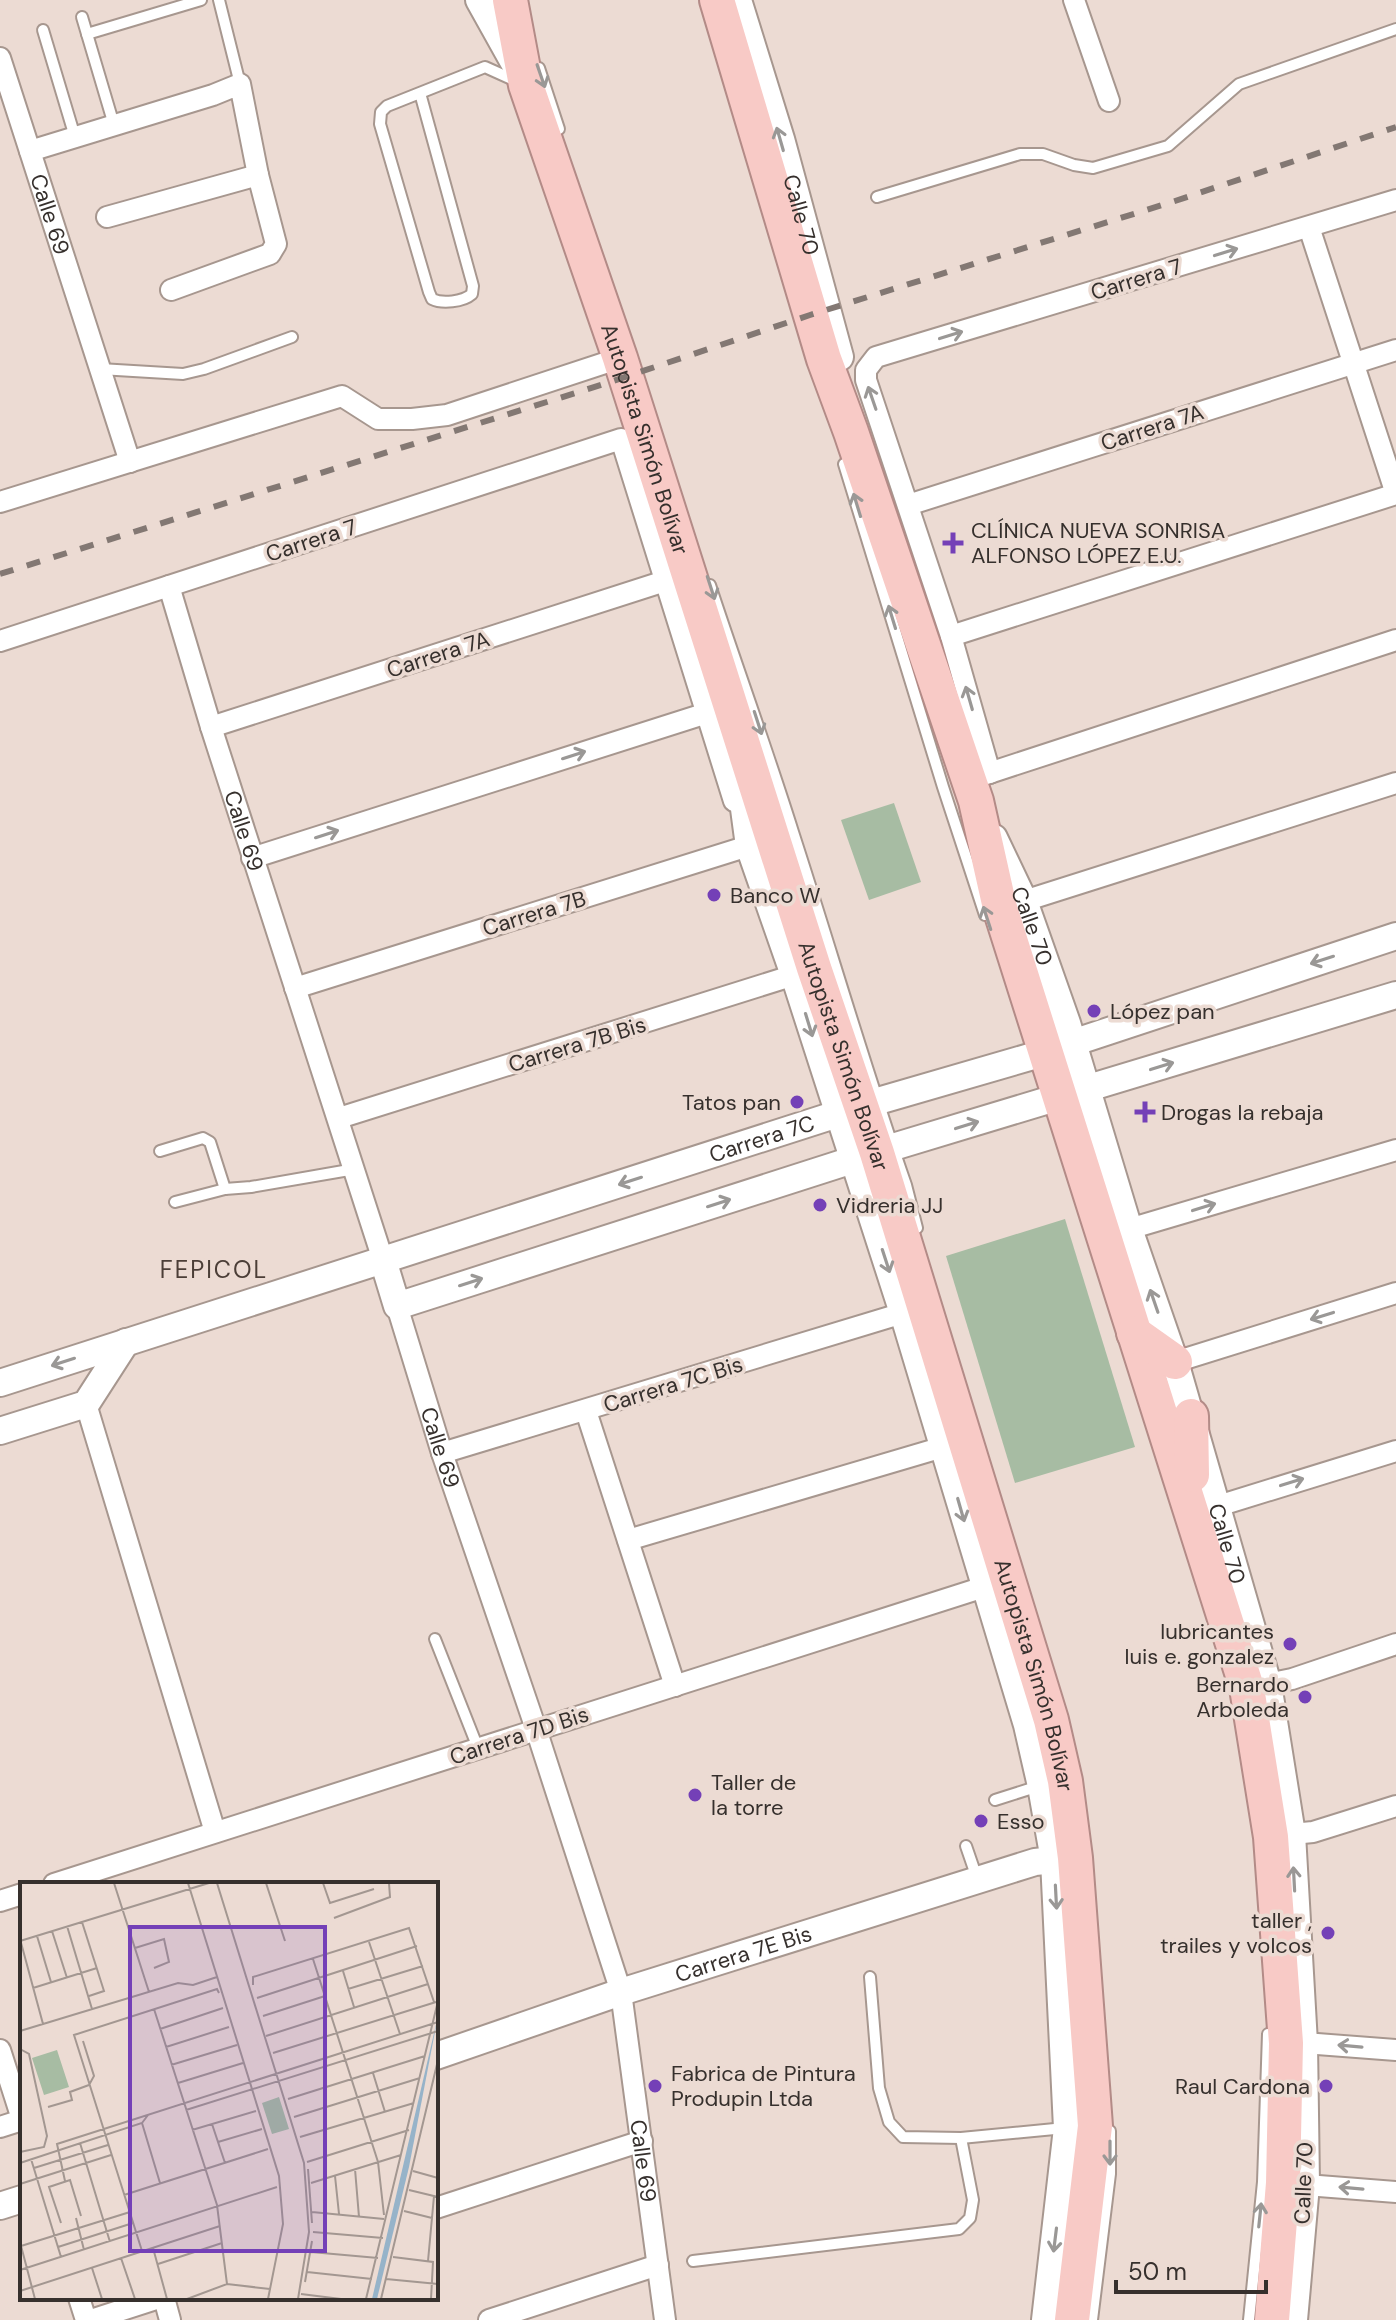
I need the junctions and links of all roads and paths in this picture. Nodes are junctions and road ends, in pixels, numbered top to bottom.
1 (201, 0) edge
2 (219, 0) edge
3 (479, 0) edge
4 (717, 0) edge
5 (738, 0) edge
6 (1074, 0) edge
7 (518, 11) edge
8 (82, 17) dead end
9 (1396, 29) edge
10 (43, 30) dead end
11 (87, 34) junction
12 (532, 48) dead end
13 (0, 58) edge
14 (531, 74) junction
15 (240, 84) junction
16 (420, 93) junction
17 (1109, 101) dead end
18 (114, 125) junction
19 (561, 134) dead end
20 (75, 137) junction
21 (30, 151) junction
22 (258, 175) junction
23 (877, 197) dead end
24 (1396, 200) edge
25 (107, 217) dead end
26 (1309, 227) junction
27 (171, 290) dead end
28 (292, 337) dead end
29 (1396, 350) edge
30 (620, 358) junction
31 (1353, 363) junction
32 (100, 369) junction
33 (846, 441) junction
34 (130, 462) junction
35 (1396, 494) edge
36 (0, 502) edge
37 (908, 505) junction
38 (705, 569) dead end
39 (665, 581) junction
40 (169, 586) junction
41 (951, 636) junction
42 (1396, 640) edge
43 (0, 641) edge
44 (719, 710) junction
45 (211, 727) junction
46 (1396, 783) edge
47 (978, 785) junction
48 (761, 842) junction
49 (252, 858) junction
50 (1024, 901) junction
51 (989, 926) dead end
52 (1396, 936) edge
53 (804, 972) junction
54 (295, 988) junction
55 (1396, 995) edge
56 (1044, 1054) junction
57 (1057, 1097) junction
58 (859, 1107) junction
59 (339, 1118) junction
60 (1396, 1150) edge
61 (160, 1151) dead end
62 (874, 1153) junction
63 (355, 1169) junction
64 (225, 1189) junction
65 (175, 1202) dead end
66 (1129, 1229) junction
67 (922, 1244) dead end
68 (383, 1260) junction
69 (1396, 1293) edge
70 (397, 1306) junction
71 (903, 1313) junction
72 (1134, 1333) junction
73 (126, 1342) junction
74 (1175, 1362) junction
75 (0, 1383) edge
76 (86, 1404) junction
77 (586, 1411) junction
78 (1191, 1416) joint
79 (0, 1431) edge
80 (943, 1447) junction
81 (1396, 1451) edge
82 (442, 1453) junction
83 (980, 1486) junction
84 (1205, 1508) junction
85 (993, 1533) junction
86 (628, 1540) junction
87 (984, 1587) junction
88 (435, 1639) dead end
89 (1396, 1644) edge
90 (1268, 1684) junction
91 (675, 1686) junction
92 (536, 1729) junction
93 (478, 1748) junction
94 (1041, 1786) junction
95 (995, 1800) dead end
96 (1396, 1806) edge
97 (215, 1832) junction
98 (1292, 1834) junction
99 (966, 1846) dead end
100 (1054, 1860) junction
101 (978, 1880) junction
102 (60, 1882) edge
103 (20, 1895) edge
104 (0, 1901) edge
105 (870, 1977) dead end
106 (621, 1992) junction
107 (1268, 2028) dead end
108 (1304, 2043) junction
109 (0, 2050) edge
110 (1396, 2050) edge
111 (438, 2055) edge
112 (20, 2113) edge
113 (20, 2120) edge
114 (1110, 2125) dead end
115 (0, 2127) edge
116 (1067, 2128) junction
117 (961, 2138) junction
118 (642, 2141) junction
119 (1306, 2185) junction
120 (1396, 2192) edge
121 (20, 2200) edge
122 (0, 2206) edge
123 (438, 2207) edge
124 (693, 2261) dead end
125 (658, 2265) junction
126 (80, 2300) edge
127 (155, 2300) edge
128 (163, 2300) edge
129 (89, 2320) edge
130 (170, 2320) edge
131 (489, 2320) edge
132 (665, 2320) edge
133 (1045, 2320) edge
134 (1072, 2320) edge
135 (1092, 2320) edge
136 (1249, 2320) edge
137 (1272, 2320) edge
138 (1294, 2320) edge

1 - 11 lane
2 - 15 lane
3 - 14 street
4 - 33 highway
33 -> 5 street, Calle 70
6 - 17 street
7 - 12 lane
7 - 14 highway, Autopista Simón Bolívar
8 - 11 lane
9 - 23 lane
10 - 20 lane
11 - 18 lane
13 - 21 street, Calle 69
14 - 16 lane
14 -> 19 lane
14 - 30 highway, Autopista Simón Bolívar
15 - 18 street
15 - 22 street
16 - 16 lane
18 - 20 street
20 - 21 street
21 - 32 street, Calle 69
22 - 25 street
22 - 27 street
24 - 26 street, Carrera 7
26 - 31 street
37 -> 26 street, Carrera 7
28 - 32 lane
29 - 31 street, Carrera 7A
30 - 34 street
30 - 44 highway, Autopista Simón Bolívar
31 - 35 street
31 - 37 street, Carrera 7A
32 - 34 street, Calle 69
33 - 47 highway
51 -> 33 lane
34 - 36 street
35 - 41 street
37 - 41 street
38 -> 58 lane
39 - 40 street, Carrera 7
39 - 44 street
39 - 45 street, Carrera 7A
40 - 43 street, Carrera 7
40 - 45 street, Calle 69
47 -> 41 street
42 - 47 street
44 - 48 highway, Autopista Simón Bolívar
49 -> 44 street
45 - 49 street, Calle 69
46 - 50 street
47 - 50 street, Calle 70
47 - 56 highway
48 - 53 highway, Autopista Simón Bolívar
48 - 54 street, Carrera 7B
49 - 54 street, Calle 69
50 - 56 street, Calle 70
52 -> 56 street, Carrera 7C
53 -> 58 highway, Autopista Simón Bolívar
53 - 59 street, Carrera 7B Bis
54 - 59 street, Calle 69
57 -> 55 street
56 - 57 highway, Calle 70
56 - 58 street, Carrera 7C
62 -> 57 street
57 - 66 street, Calle 70
57 - 72 highway
58 - 62 highway, Autopista Simón Bolívar
58 -> 68 street, Carrera 7C
59 - 63 street, Calle 69
66 -> 60 street
61 - 64 lane
62 - 67 lane
70 -> 62 street
62 -> 71 street
62 - 83 highway, Autopista Simón Bolívar
63 - 64 lane
63 - 68 street, Calle 69
64 - 65 lane
74 -> 66 street, Calle 70
68 - 70 street, Calle 69
68 - 73 street, Carrera 7C
69 -> 74 street
70 - 82 street, Calle 69
71 - 77 street, Carrera 7C Bis
71 - 80 street
72 - 74 highway
72 - 84 highway
73 -> 75 street, Carrera 7C
73 - 76 street
74 - 78 street, Calle 70
76 - 79 street
76 - 97 street
77 - 82 street, Carrera 7C Bis
77 - 86 street
78 - 84 highway
80 - 83 highway
80 - 86 street
80 -> 87 street
84 -> 81 street
82 - 92 street, Calle 69
83 - 85 highway, Autopista Simón Bolívar
84 - 90 street, Calle 70
84 - 137 highway
85 - 87 highway
85 - 134 highway, Autopista Simón Bolívar
86 - 91 street
87 - 91 street, Carrera 7D Bis
87 - 94 street
88 - 93 lane
89 - 90 street
90 - 98 street, Calle 70
91 - 92 street, Carrera 7D Bis
92 - 93 street, Carrera 7D Bis
92 - 106 street, Calle 69
93 - 97 street, Carrera 7D Bis
94 - 95 lane
94 - 100 street
96 - 98 street
97 - 102 street, Carrera 7D Bis
108 -> 98 street, Calle 70
99 - 101 lane
100 - 101 street, Carrera 7E Bis
100 -> 116 street
101 - 106 street, Carrera 7E Bis
103 - 104 street
105 - 117 lane
106 - 111 street, Carrera 7E Bis
106 - 118 street, Calle 69
136 -> 107 lane
110 -> 108 street
108 - 119 street, Calle 70
109 - 112 street
113 - 115 street
114 -> 135 lane
116 - 117 lane
116 -> 133 street
117 - 124 lane
118 - 123 street
118 - 125 street, Calle 69
120 -> 119 street
119 - 138 street, Calle 70
121 - 122 street
125 - 131 street
125 - 132 street, Calle 69
126 - 129 street
127 - 129 street
128 - 130 street

